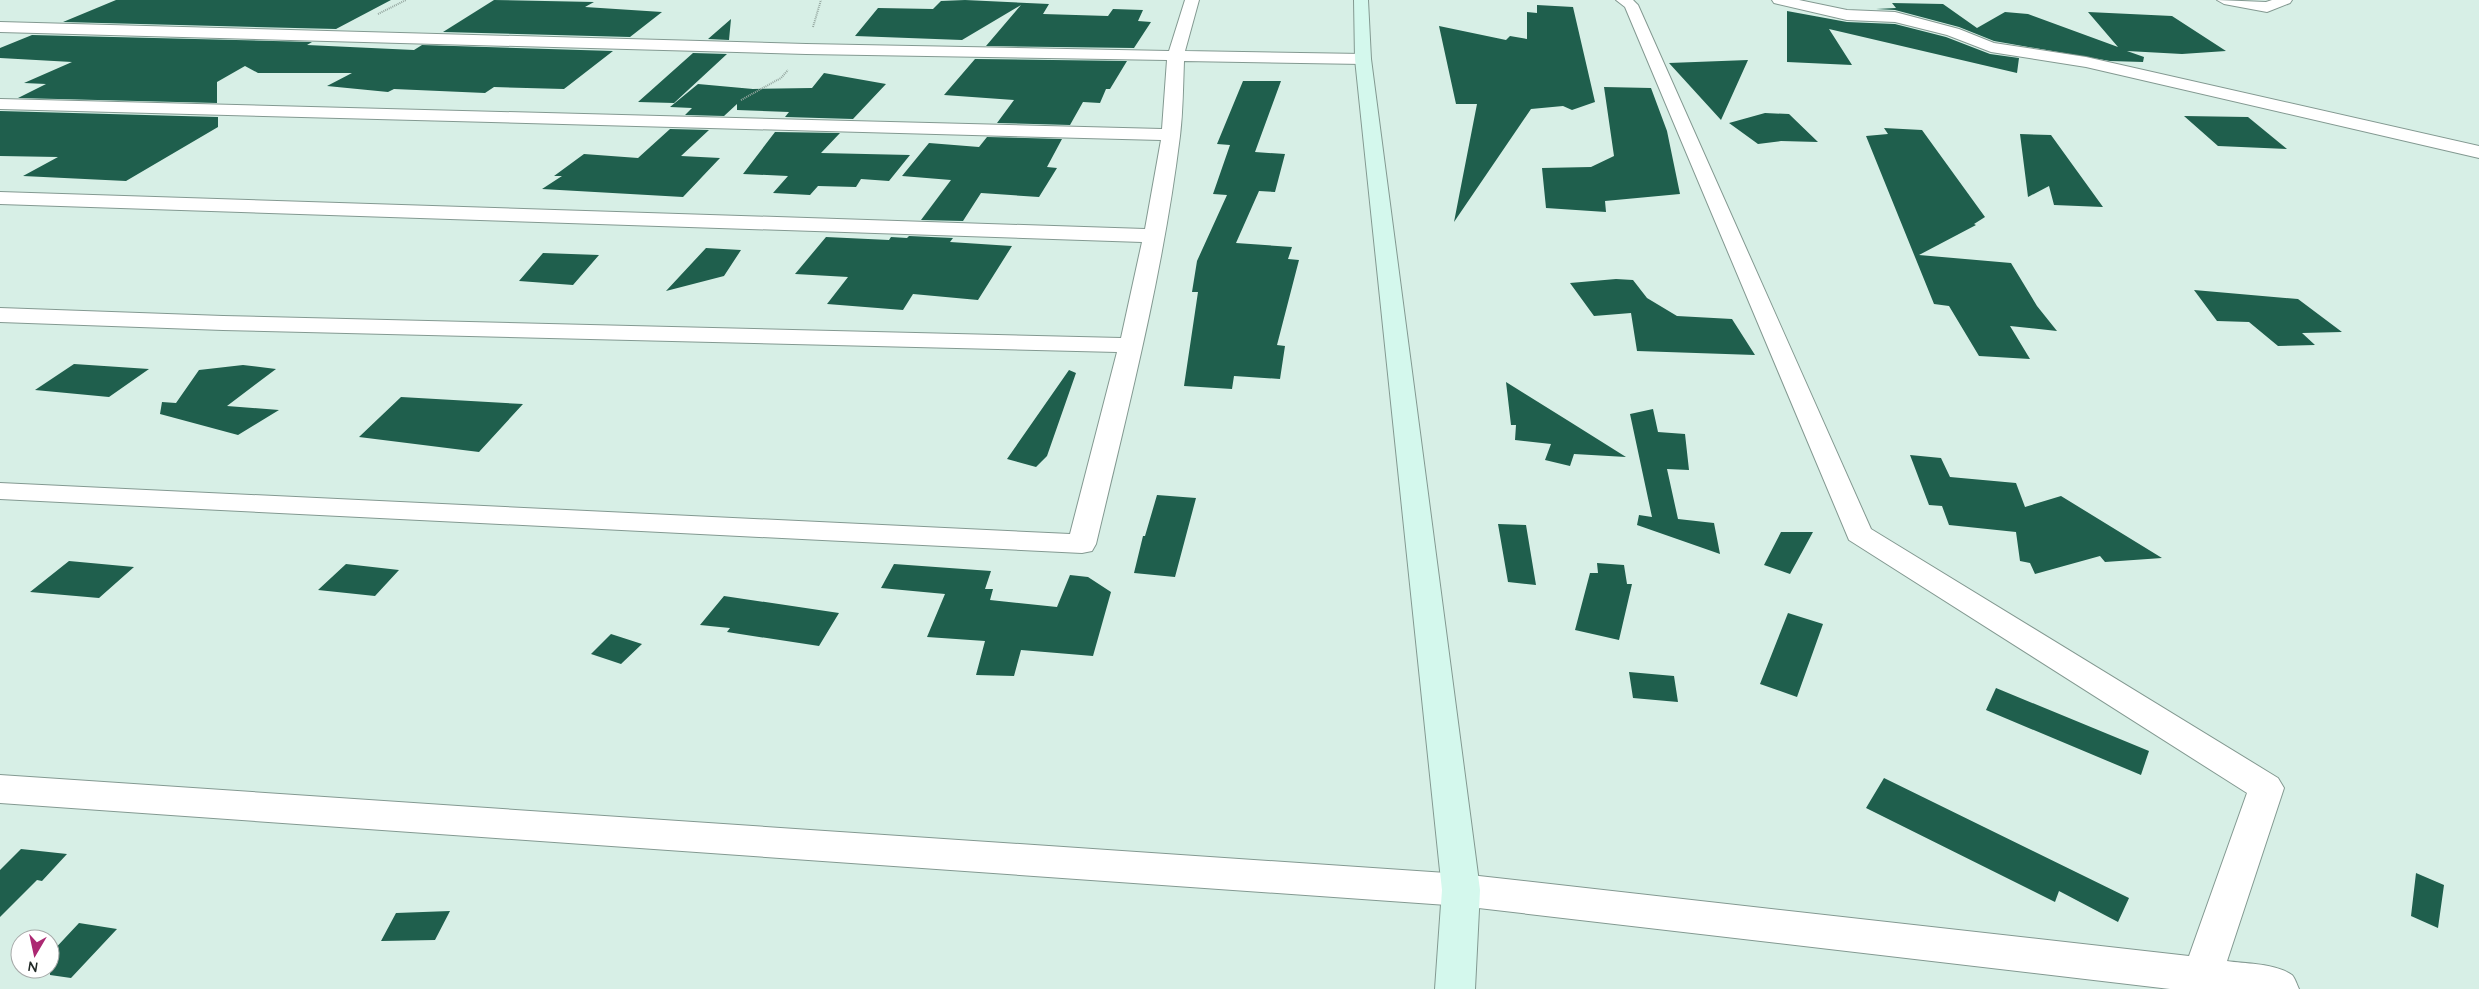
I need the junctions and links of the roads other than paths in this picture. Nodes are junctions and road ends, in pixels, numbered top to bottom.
1 (1192, 0) edge
2 (1361, 0) edge
3 (1623, 0) edge
4 (1779, 0) edge
5 (2224, 0) edge
6 (2286, 0) edge
7 (0, 27) edge
8 (1176, 56) junction
9 (1363, 59) junction
10 (0, 104) edge
11 (1171, 135) junction
12 (2479, 152) edge
13 (0, 198) edge
14 (1154, 236) junction
15 (0, 315) edge
16 (1131, 346) junction
17 (0, 491) edge
18 (0, 789) edge
19 (1461, 890) junction
20 (2202, 975) junction
21 (1455, 989) edge
22 (2279, 989) edge

1 - 8 street
2 - 9 street
3 - 20 street
4 - 12 street
5 - 6 street
7 - 8 street
8 - 9 street
8 - 11 street
9 - 19 street
10 - 11 street
11 - 14 street
13 - 14 street
14 - 16 street
15 - 16 street
16 - 17 street
18 - 19 street
19 - 20 street
19 - 21 street
20 - 22 street

